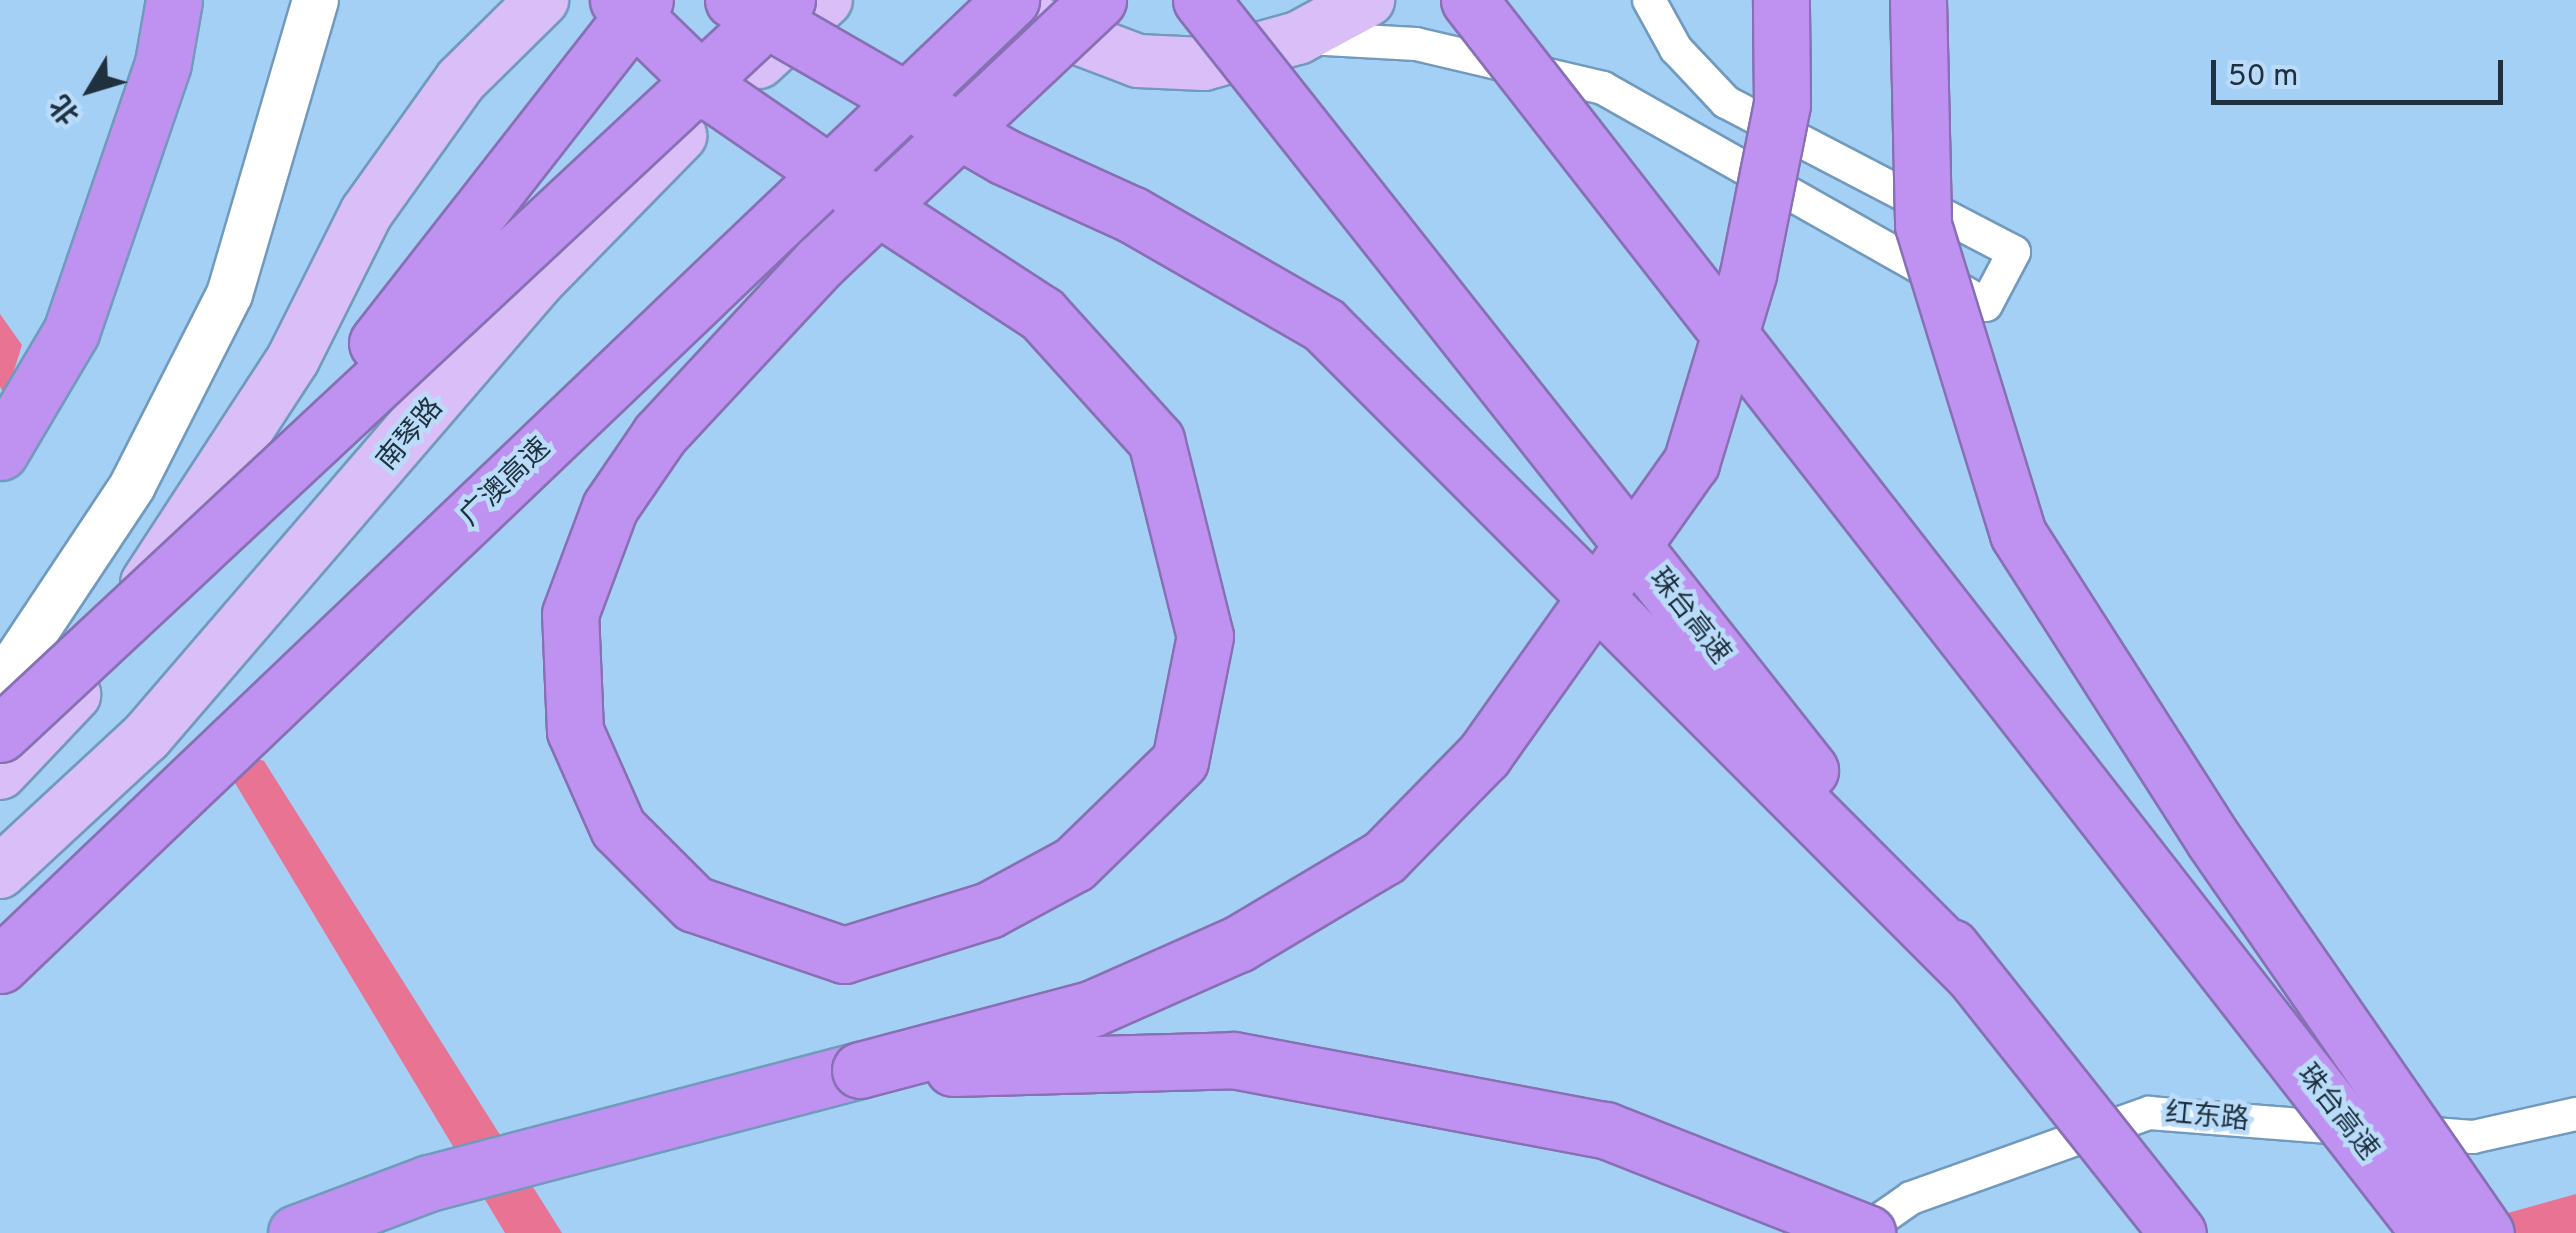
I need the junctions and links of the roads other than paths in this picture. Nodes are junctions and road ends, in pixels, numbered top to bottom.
1 (174, 0) edge
2 (315, 0) edge
3 (542, 0) edge
4 (618, 0) edge
5 (645, 0) edge
6 (733, 0) edge
7 (788, 0) edge
8 (826, 0) edge
9 (1009, 0) edge
10 (1098, 0) edge
11 (1201, 0) edge
12 (1368, 0) edge
13 (1469, 0) edge
14 (1649, 0) edge
15 (1782, 0) edge
16 (1918, 0) edge
17 (1298, 38) junction
18 (0, 452) edge
19 (276, 472) junction
20 (0, 684) edge
21 (0, 734) edge
22 (0, 773) edge
23 (0, 872) edge
24 (0, 965) edge
25 (1972, 974) junction
26 (860, 1070) junction
27 (2576, 1114) edge
28 (296, 1233) edge
29 (1864, 1233) edge
30 (2178, 1233) edge
31 (2430, 1233) edge
32 (2486, 1233) edge

1 - 18 highway
2 - 20 main road
3 - 22 main road
4 - 10 highway, bridge
5 - 19 highway, bridge
6 - 25 highway, bridge
7 - 19 highway, bridge
8 - 23 main road, 南琴路
9 - 17 main road
9 - 24 highway, 广澳高速, bridge
11 - 25 highway, 珠台高速, bridge
12 - 17 main road
13 - 31 highway, 珠台高速, bridge
14 - 17 street
15 - 26 highway, bridge
16 - 32 highway, bridge
19 - 21 highway, bridge
25 - 30 highway, 珠台高速, bridge
26 - 28 highway
26 - 29 highway, bridge
27 - 29 street, 红东路

